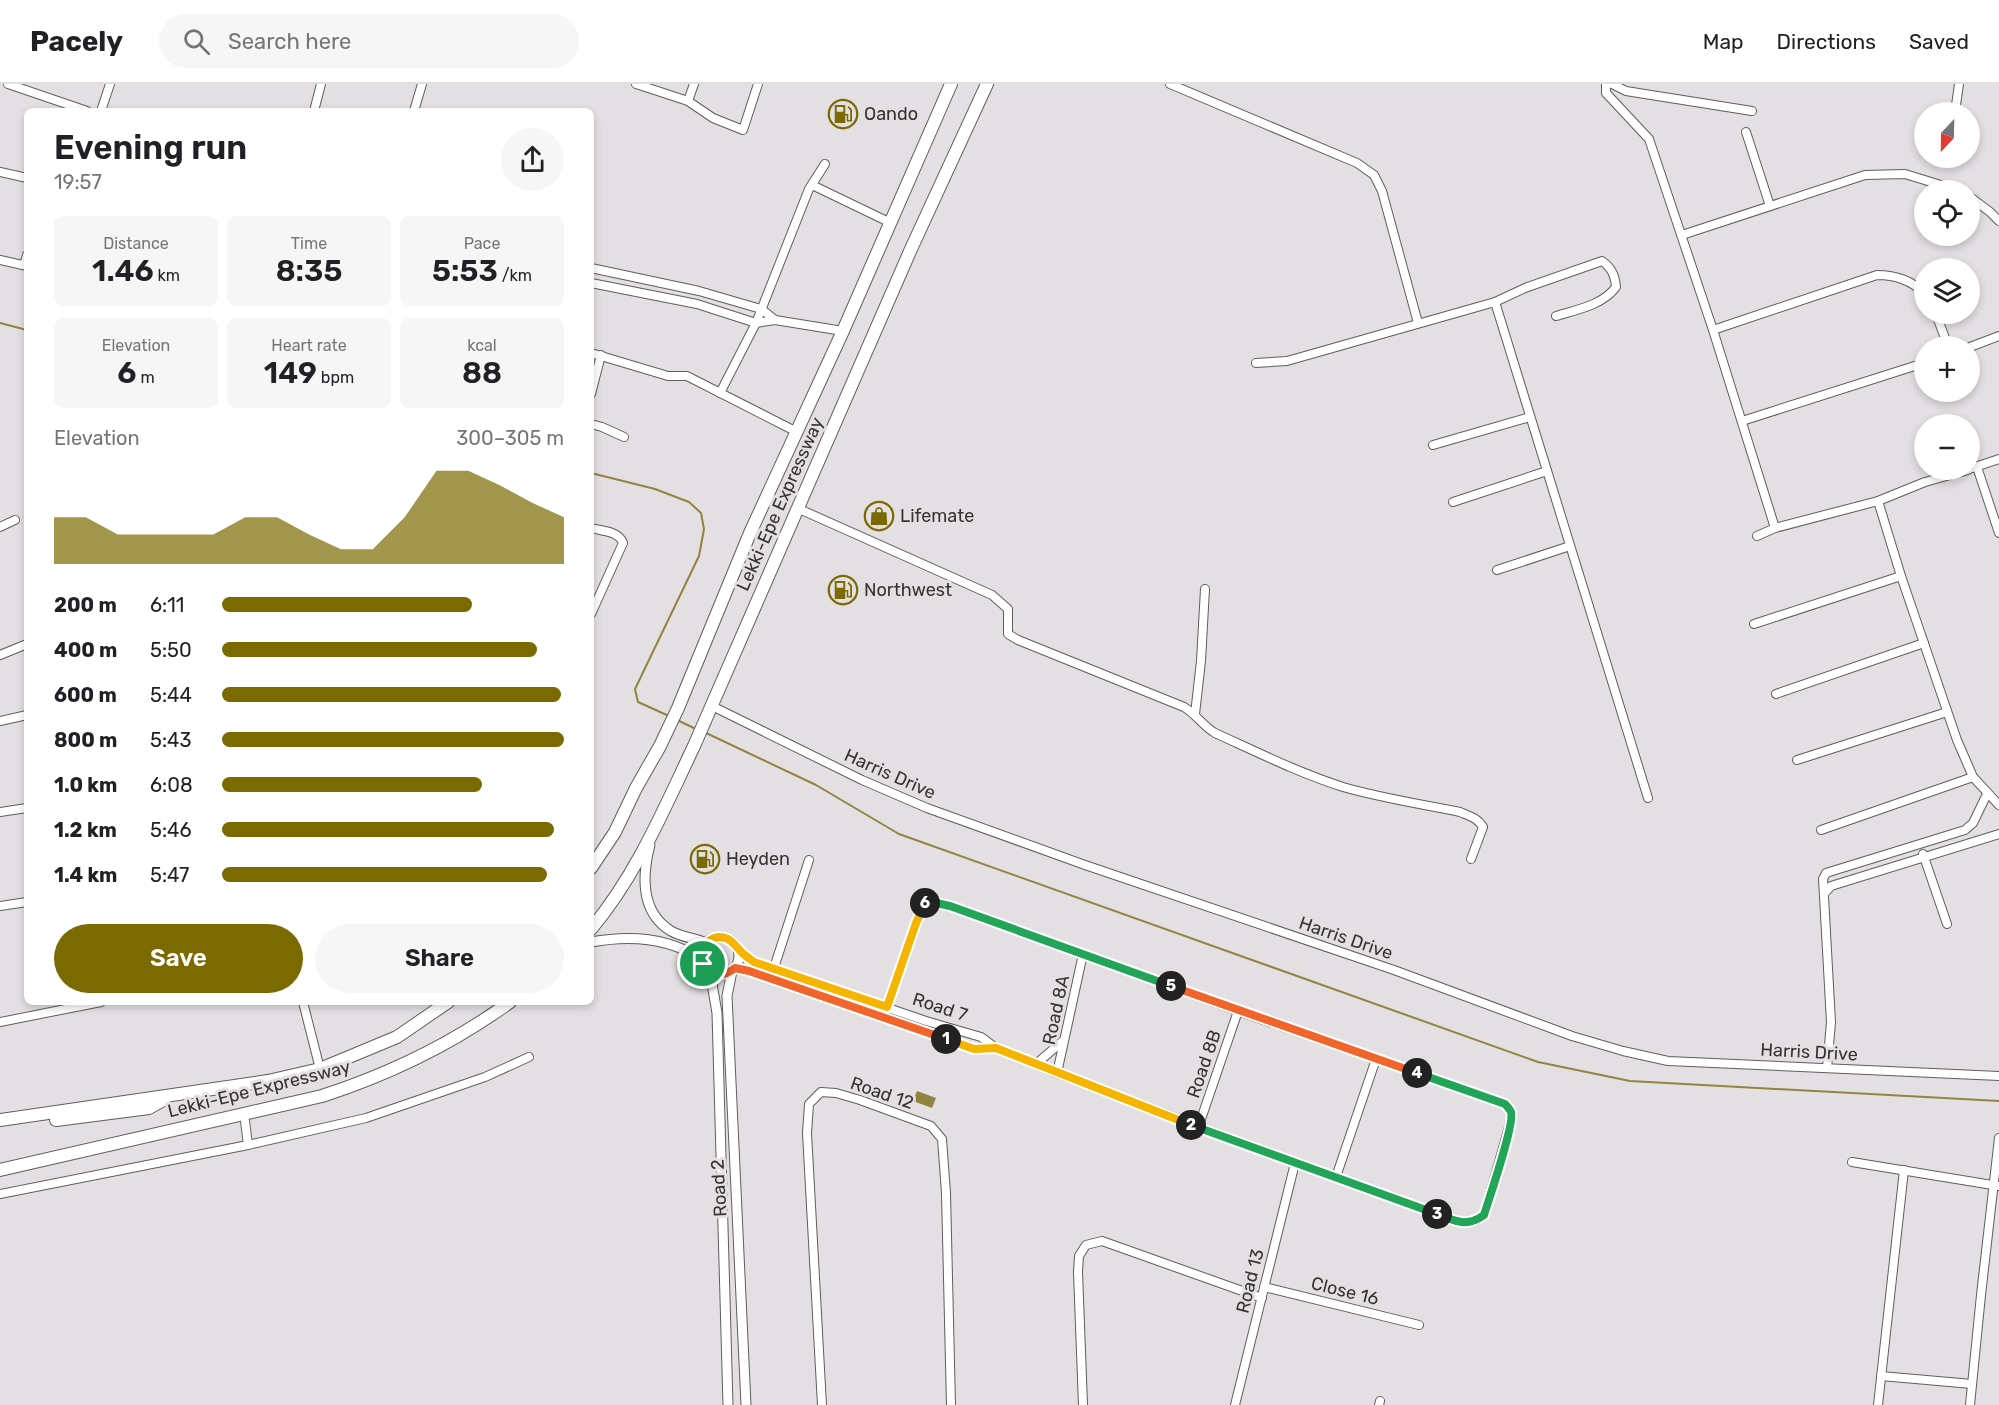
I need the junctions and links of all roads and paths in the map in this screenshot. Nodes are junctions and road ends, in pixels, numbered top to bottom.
1 (8, 84) edge
2 (110, 84) edge
3 (321, 84) edge
4 (422, 84) edge
5 (636, 84) edge
6 (694, 84) edge
7 (758, 84) edge
8 (951, 84) edge
9 (987, 84) edge
10 (1170, 84) edge
11 (1606, 84) edge
12 (1612, 84) edge
13 (1959, 84) edge
14 (688, 101) junction
15 (1956, 102) edge
16 (78, 108) edge
17 (102, 108) edge
18 (315, 108) edge
19 (415, 108) edge
20 (1752, 111) dead end
21 (1746, 132) dead end
22 (825, 164) dead end
23 (0, 172) edge
24 (24, 177) edge
25 (1924, 180) edge
26 (812, 185) junction
27 (1980, 204) edge
28 (1770, 206) junction
29 (1999, 221) edge
30 (891, 223) junction
31 (1682, 235) junction
32 (0, 260) edge
33 (24, 266) edge
34 (594, 269) edge
35 (594, 284) edge
36 (1914, 286) edge
37 (1495, 302) junction
38 (761, 309) junction
39 (1556, 316) dead end
40 (775, 320) junction
41 (756, 323) junction
42 (1418, 323) junction
43 (1713, 330) junction
44 (843, 331) junction
45 (1999, 336) edge
46 (1980, 343) edge
47 (594, 353) edge
48 (601, 355) junction
49 (1256, 363) dead end
50 (1914, 366) edge
51 (594, 382) edge
52 (720, 393) junction
53 (1530, 417) junction
54 (1742, 421) junction
55 (594, 425) edge
56 (797, 432) junction
57 (624, 437) dead end
58 (1433, 445) dead end
59 (1999, 459) edge
60 (1980, 466) edge
61 (1547, 471) junction
62 (1932, 480) edge
63 (1977, 480) edge
64 (1878, 501) junction
65 (1454, 502) dead end
66 (797, 508) junction
67 (15, 520) dead end
68 (0, 527) edge
69 (1775, 528) junction
70 (594, 529) edge
71 (1999, 533) edge
72 (1757, 536) dead end
73 (1570, 546) junction
74 (1497, 570) dead end
75 (1901, 576) junction
76 (1205, 589) dead end
77 (594, 608) edge
78 (1754, 624) dead end
79 (1924, 643) junction
80 (24, 645) edge
81 (0, 655) edge
82 (1776, 694) dead end
83 (712, 706) junction
84 (1947, 712) junction
85 (1195, 714) junction
86 (24, 717) edge
87 (0, 721) edge
88 (1797, 760) dead end
89 (1974, 777) junction
90 (1987, 794) junction
91 (1648, 798) dead end
92 (1999, 805) edge
93 (24, 808) edge
94 (0, 812) edge
95 (655, 827) junction
96 (1821, 830) dead end
97 (615, 832) junction
98 (1999, 834) edge
99 (1920, 845) junction
100 (594, 853) edge
101 (1924, 857) junction
102 (1471, 859) dead end
103 (809, 860) dead end
104 (594, 864) edge
105 (1858, 864) junction
106 (1863, 876) junction
107 (1824, 894) junction
108 (24, 902) edge
109 (0, 906) edge
110 (1947, 924) dead end
111 (594, 925) edge
112 (594, 941) edge
113 (706, 943) junction
114 (738, 950) junction
115 (1083, 954) junction
116 (701, 959) junction
117 (774, 968) junction
118 (733, 969) junction
119 (710, 972) junction
120 (770, 979) junction
121 (86, 1005) edge
122 (304, 1005) edge
123 (444, 1005) edge
124 (506, 1005) edge
125 (887, 1007) junction
126 (1238, 1011) junction
127 (883, 1018) junction
128 (926, 1021) junction
129 (0, 1022) edge
130 (922, 1031) junction
131 (1064, 1040) junction
132 (996, 1048) junction
133 (529, 1057) dead end
134 (1376, 1059) junction
135 (1036, 1064) junction
136 (1827, 1068) junction
137 (320, 1069) junction
138 (1057, 1073) junction
139 (1999, 1076) edge
140 (174, 1095) junction
141 (244, 1113) junction
142 (0, 1120) edge
143 (0, 1127) edge
144 (1198, 1128) junction
145 (1999, 1138) edge
146 (249, 1145) junction
147 (50, 1157) junction
148 (0, 1162) edge
149 (1852, 1162) dead end
150 (1295, 1164) junction
151 (0, 1170) edge
152 (1904, 1170) junction
153 (1336, 1177) junction
154 (1996, 1186) edge
155 (0, 1194) edge
156 (1264, 1287) junction
157 (1262, 1298) junction
158 (1419, 1325) dead end
159 (1881, 1376) junction
160 (1972, 1384) junction
161 (728, 1405) edge
162 (746, 1405) edge
163 (822, 1405) edge
164 (951, 1405) edge
165 (1083, 1405) edge
166 (1235, 1405) edge
167 (1878, 1405) edge
168 (1971, 1405) edge

1 - 16 street
2 - 17 street
3 - 18 street
4 - 19 street
5 - 14 street
6 - 14 street
7 - 14 street
8 - 30 highway, Lekki-Epe Expressway
9 - 66 highway, Lekki-Epe Expressway
10 - 42 street
11 - 31 street
12 - 20 street
13 - 15 street
21 - 28 street
22 - 26 street
23 - 24 street
25 - 28 street
26 - 30 street
26 - 38 street
27 - 29 street
28 - 31 street
30 - 44 highway, Lekki-Epe Expressway
31 - 43 street
32 - 33 street
34 - 38 street
35 - 41 street
36 - 43 street
37 - 39 street
37 - 42 street
37 - 53 street
38 - 40 street
38 - 41 street
40 - 41 street
40 - 44 street
41 - 52 street
42 - 49 street
43 - 54 street
44 - 56 highway, Lekki-Epe Expressway
45 - 46 street
47 - 48 street
48 - 51 street
48 - 52 street
50 - 54 street
52 - 56 street
53 - 58 street
53 - 61 street
54 - 69 street
55 - 57 street
56 - 97 highway, Lekki-Epe Expressway
59 - 60 street
61 - 65 street
61 - 73 street
62 - 64 street
63 - 71 street
64 - 69 street
64 - 75 street
66 - 83 highway, Lekki-Epe Expressway
66 - 85 street
67 - 68 street
69 - 72 street
70 - 77 street
73 - 74 street
73 - 91 street
75 - 78 street
75 - 79 street
76 - 85 street
79 - 82 street
79 - 84 street
80 - 81 street
83 - 95 highway, Lekki-Epe Expressway
83 - 136 street, Harris Drive
84 - 88 street
84 - 89 street
85 - 102 street
86 - 87 street
89 - 90 street
89 - 96 street
90 - 92 street
90 - 99 street
93 - 94 street
95 - 111 highway, Lekki-Epe Expressway
95 - 113 street
97 - 100 street
97 - 104 highway, Lekki-Epe Expressway
98 - 101 street
99 - 101 street
99 - 105 street
101 - 106 street
101 - 110 street
103 - 117 street
105 - 106 street
105 - 107 street
106 - 107 street
107 - 136 street
108 - 109 street
112 - 116 street
113 - 114 street
113 - 116 street
114 - 117 street, Road 7
114 - 118 street
115 - 125 street
115 - 126 street
115 - 131 street, Road 8A
116 - 119 street
117 - 120 street
117 - 125 street, Road 7
118 - 119 street
118 - 120 street, Road 7
118 - 162 street, Road 2
119 - 161 street, Road 2
120 - 127 street, Road 7
121 - 129 street
122 - 137 street
123 - 137 highway, Lekki-Epe Expressway
124 - 141 highway, Lekki-Epe Expressway
125 - 127 street
125 - 128 street, Road 7
126 - 134 street
126 - 144 street, Road 8B
127 - 130 street, Road 7
128 - 130 street
128 - 132 street, Road 7
130 - 132 street, Road 7
131 - 135 street
131 - 138 street, Road 8A
132 - 135 street, Road 7
133 - 146 street
134 - 153 street
134 - 153 street, Road 7
135 - 138 street, Road 7
136 - 139 street, Harris Drive
137 - 140 highway, Lekki-Epe Expressway
138 - 144 street, Road 7
140 - 142 highway, Lekki-Epe Expressway
140 - 143 highway
141 - 146 street
141 - 147 highway, Lekki-Epe Expressway
144 - 150 street, Road 7
145 - 154 street
146 - 155 street
147 - 148 highway
147 - 151 highway, Lekki-Epe Expressway
149 - 152 street
150 - 153 street, Road 7
150 - 156 street, Road 13
152 - 154 street
152 - 159 street
154 - 160 street
156 - 157 street, Road 13
156 - 158 street, Close 16
157 - 165 street
157 - 166 street, Road 13
159 - 160 street
159 - 167 street
160 - 168 street
163 - 164 street, Road 12

